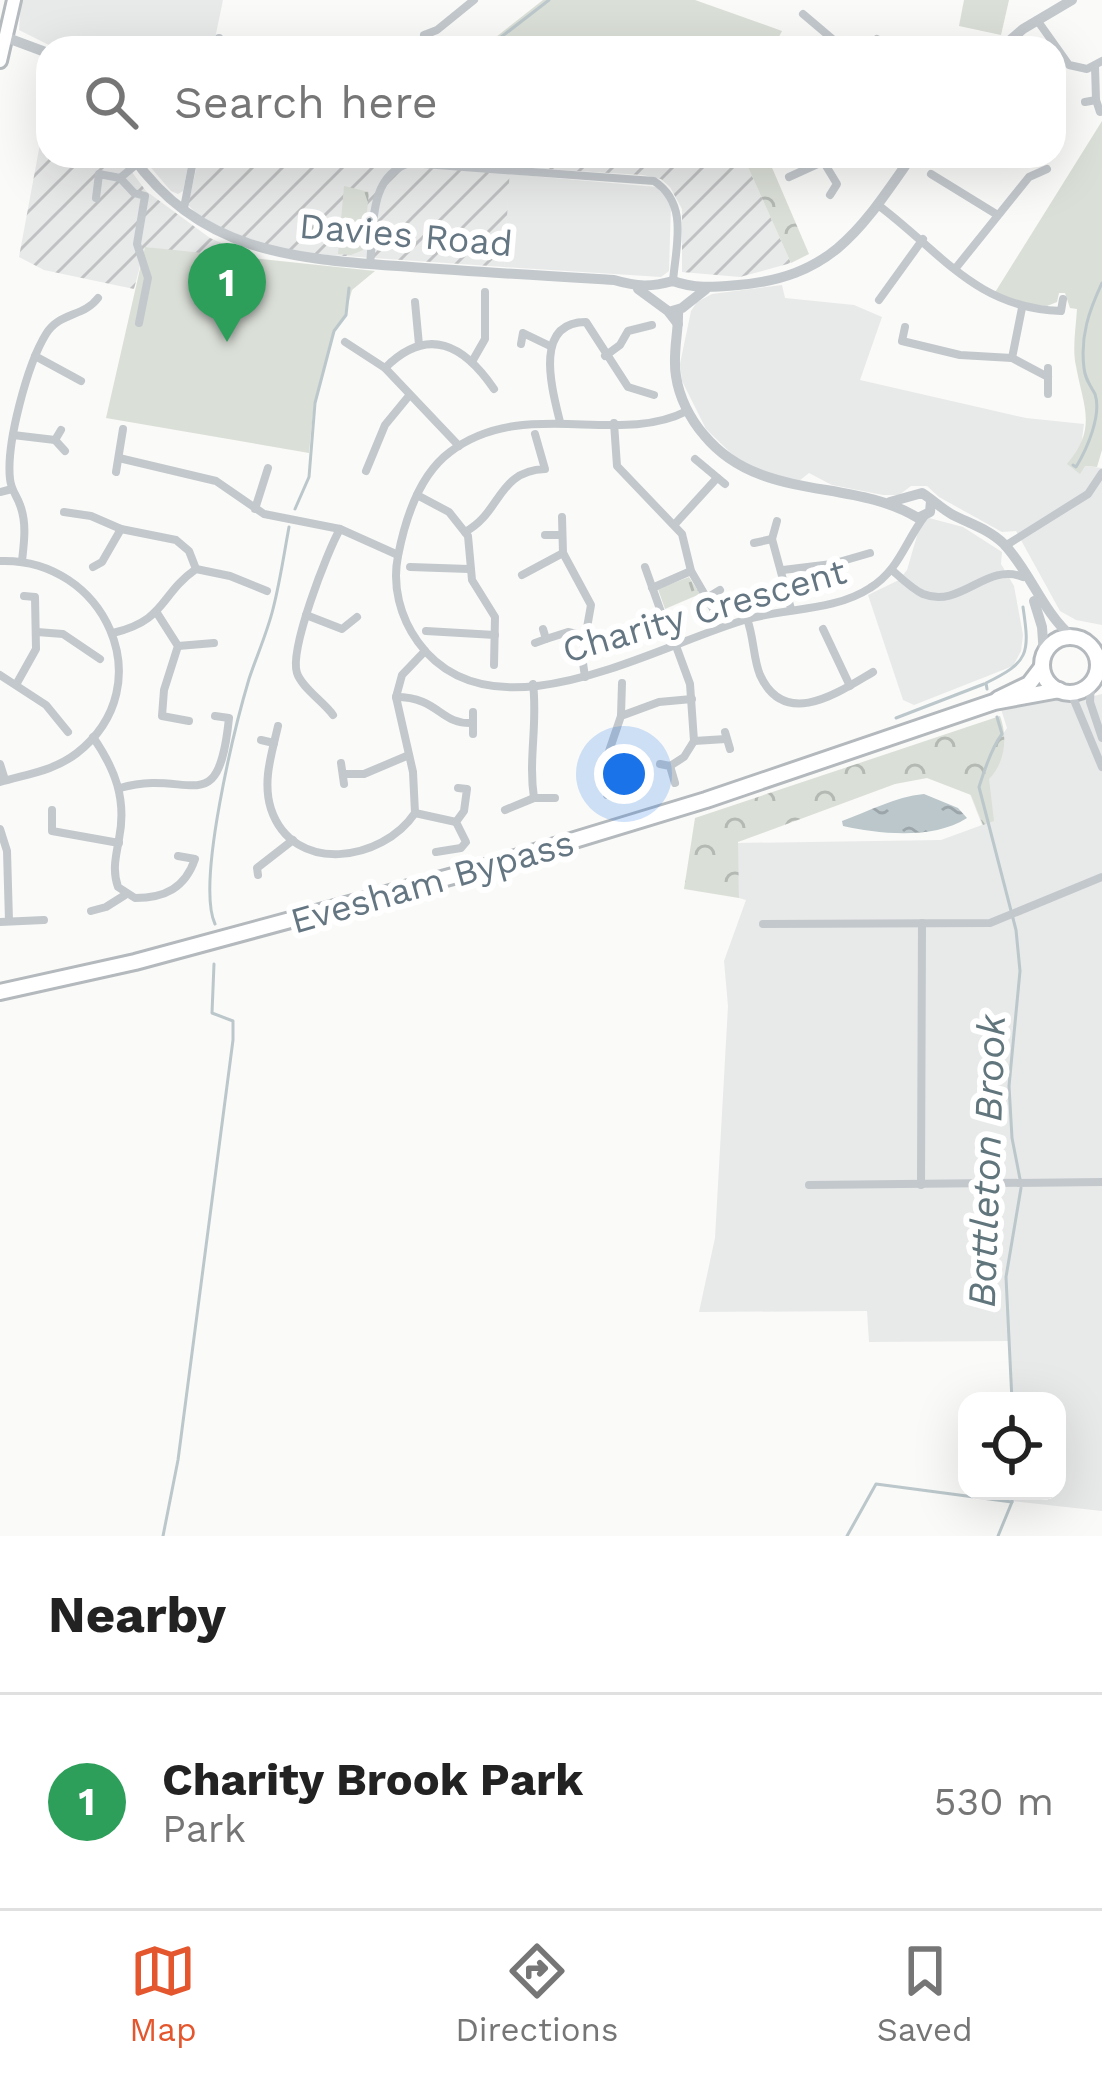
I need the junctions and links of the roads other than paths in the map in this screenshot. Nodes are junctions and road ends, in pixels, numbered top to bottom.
1 (14, 0) edge
2 (1072, 0) edge
3 (470, 1) edge
4 (803, 14) dead end
5 (1037, 20) junction
6 (424, 34) dead end
7 (829, 36) edge
8 (1016, 36) edge
9 (1046, 36) edge
10 (5, 38) junction
11 (36, 49) edge
12 (0, 61) edge
13 (1066, 62) edge
14 (1099, 64) edge
15 (1100, 112) edge
16 (128, 168) edge
17 (143, 168) edge
18 (192, 168) edge
19 (398, 168) edge
20 (474, 168) edge
21 (805, 168) edge
22 (827, 168) edge
23 (904, 168) edge
24 (1047, 169) dead end
25 (931, 174) dead end
26 (789, 177) dead end
27 (120, 178) junction
28 (830, 195) dead end
29 (97, 198) dead end
30 (878, 205) junction
31 (183, 210) junction
32 (996, 214) junction
33 (923, 239) junction
34 (370, 264) junction
35 (955, 269) junction
36 (673, 285) junction
37 (636, 286) junction
38 (707, 288) junction
39 (485, 292) dead end
40 (98, 298) dead end
41 (1063, 299) dead end
42 (879, 300) dead end
43 (415, 302) dead end
44 (673, 308) junction
45 (1022, 308) junction
46 (139, 323) dead end
47 (652, 325) dead end
48 (905, 327) dead end
49 (345, 341) dead end
50 (521, 344) dead end
51 (419, 345) junction
52 (550, 346) junction
53 (35, 356) junction
54 (605, 356) junction
55 (1012, 358) junction
56 (473, 360) junction
57 (385, 368) junction
58 (81, 382) dead end
59 (494, 389) dead end
60 (1048, 394) dead end
61 (655, 395) dead end
62 (408, 397) junction
63 (687, 411) junction
64 (560, 422) junction
65 (614, 423) junction
66 (123, 429) dead end
67 (61, 430) dead end
68 (536, 434) dead end
69 (14, 435) junction
70 (55, 440) junction
71 (459, 446) junction
72 (65, 452) dead end
73 (119, 458) junction
74 (695, 459) dead end
75 (268, 468) dead end
76 (366, 471) dead end
77 (116, 472) dead end
78 (1102, 472) edge
79 (252, 479) dead end
80 (266, 482) junction
81 (12, 489) junction
82 (0, 492) edge
83 (417, 495) junction
84 (255, 508) junction
85 (64, 512) dead end
86 (919, 512) junction
87 (562, 517) dead end
88 (777, 521) dead end
89 (675, 524) junction
90 (340, 529) junction
91 (121, 530) junction
92 (465, 532) junction
93 (545, 535) dead end
94 (561, 535) junction
95 (772, 539) junction
96 (840, 542) dead end
97 (754, 543) dead end
98 (1005, 545) junction
99 (562, 553) junction
100 (870, 553) dead end
101 (398, 555) junction
102 (847, 557) junction
103 (0, 561) edge
104 (22, 561) junction
105 (93, 567) dead end
106 (410, 567) dead end
107 (645, 567) dead end
108 (196, 569) junction
109 (469, 569) junction
110 (783, 570) junction
111 (892, 570) junction
112 (691, 572) junction
113 (1023, 574) junction
114 (522, 575) dead end
115 (652, 588) junction
116 (720, 590) dead end
117 (267, 591) dead end
118 (24, 596) dead end
119 (707, 598) junction
120 (791, 609) junction
121 (661, 612) dead end
122 (157, 614) junction
123 (716, 614) dead end
124 (306, 615) junction
125 (356, 617) dead end
126 (747, 620) junction
127 (824, 629) dead end
128 (426, 631) dead end
129 (37, 632) junction
130 (113, 634) junction
131 (496, 635) junction
132 (585, 636) junction
133 (840, 636) dead end
134 (1076, 638) junction
135 (1102, 639) edge
136 (829, 641) junction
137 (214, 643) dead end
138 (535, 643) dead end
139 (178, 646) junction
140 (676, 646) junction
141 (425, 651) junction
142 (100, 659) dead end
143 (1043, 661) junction
144 (494, 665) dead end
145 (873, 672) dead end
146 (0, 674) edge
147 (1097, 674) edge
148 (584, 677) junction
149 (17, 683) junction
150 (622, 683) dead end
151 (533, 684) junction
152 (850, 686) junction
153 (1065, 692) junction
154 (396, 697) junction
155 (692, 699) junction
156 (994, 702) junction
157 (333, 715) dead end
158 (215, 716) dead end
159 (621, 716) junction
160 (189, 722) dead end
161 (473, 723) dead end
162 (278, 725) dead end
163 (68, 732) dead end
164 (93, 737) junction
165 (1102, 738) edge
166 (261, 740) dead end
167 (727, 740) dead end
168 (694, 741) junction
169 (274, 743) junction
170 (410, 755) junction
171 (606, 760) junction
172 (619, 761) dead end
173 (340, 763) dead end
174 (0, 764) edge
175 (1102, 767) edge
176 (3, 781) edge
177 (675, 783) dead end
178 (120, 788) junction
179 (458, 788) dead end
180 (607, 795) dead end
181 (534, 797) junction
182 (555, 798) dead end
183 (52, 810) dead end
184 (505, 810) dead end
185 (415, 813) junction
186 (457, 822) junction
187 (0, 829) edge
188 (293, 840) junction
189 (119, 843) junction
190 (436, 852) dead end
191 (178, 856) dead end
192 (258, 875) dead end
193 (1100, 879) edge
194 (124, 895) junction
195 (91, 911) dead end
196 (44, 920) dead end
197 (5, 922) edge
198 (922, 923) junction
199 (763, 924) dead end
200 (0, 992) edge
201 (1102, 1182) edge
202 (809, 1185) dead end
203 (921, 1185) junction

1 - 10 main road
2 - 5 street
3 - 6 street
4 - 7 street
5 - 8 street
5 - 9 street
10 - 11 street
10 - 12 main road
13 - 14 street
14 - 15 street
16 - 27 street
17 - 31 street, Davies Road
18 - 31 street
19 - 34 street
20 - 36 street
21 - 26 street
22 - 28 street
23 - 30 street, Davies Road
24 - 32 street
25 - 32 street
27 - 29 street
27 - 46 street
30 - 33 street
30 - 38 street, Davies Road
31 - 34 street, Davies Road
32 - 35 street
33 - 35 street
33 - 42 street
34 - 37 street, Davies Road
35 - 45 street
36 - 37 street, Davies Road
36 - 38 street, Davies Road
36 - 44 street
36 - 44 street
37 - 44 street, Davies Road
38 - 44 street
39 - 56 street
40 - 53 street
41 - 45 street
43 - 51 street
44 - 63 street
45 - 55 street
47 - 54 street
48 - 55 street
49 - 57 street
50 - 52 street
51 - 56 street
51 - 57 street
52 - 54 street
52 - 64 street
53 - 58 street
53 - 69 street
54 - 61 street
55 - 60 street
56 - 59 street
57 - 62 street
62 - 71 street
62 - 76 street
63 - 65 street
63 - 86 street
64 - 65 street
64 - 71 street
65 - 89 street
66 - 73 street
67 - 70 street
68 - 92 street
69 - 70 street
69 - 81 street
70 - 72 street
71 - 83 street
73 - 77 street
73 - 84 street
74 - 89 street
75 - 80 street
78 - 98 street
79 - 80 street
80 - 84 street
81 - 82 street
81 - 104 street
83 - 92 street
83 - 101 street
84 - 90 street
85 - 91 street
86 - 98 street
86 - 111 street, Charity Crescent
87 - 94 street
88 - 95 street
89 - 112 street
90 - 101 street
90 - 124 street
91 - 105 street
91 - 108 street
92 - 109 street
93 - 94 street
94 - 99 street
95 - 97 street
95 - 110 street
96 - 102 street
98 - 113 street
99 - 114 street
99 - 132 street
100 - 102 street
101 - 141 street
102 - 110 street
103 - 104 street
104 - 130 street
106 - 109 street
107 - 115 street
108 - 117 street
108 - 122 street
109 - 131 street
110 - 120 street
111 - 113 street, Charity Crescent
111 - 120 street, Charity Crescent
112 - 115 street
112 - 119 street
113 - 134 street
113 - 143 street
115 - 121 street
116 - 119 street
118 - 129 street
119 - 123 street
120 - 126 street, Charity Crescent
122 - 130 street
122 - 139 street
124 - 125 street
124 - 157 street
126 - 140 street, Charity Crescent
126 - 152 street
127 - 136 street
128 - 131 street
129 - 142 street
129 - 149 street
130 - 164 street
131 - 144 street
132 - 138 street
132 - 148 street
133 - 136 street
134 - 135 highway
134 - 143 highway
134 - 147 highway
136 - 152 street
137 - 139 street
139 - 160 street
140 - 148 street, Charity Crescent
140 - 155 street
141 - 151 street, Charity Crescent
141 - 154 street
143 - 153 highway
143 - 156 highway, Evesham Bypass
145 - 152 street
146 - 149 street
147 - 153 highway
147 - 165 street
148 - 151 street, Charity Crescent
149 - 163 street
150 - 159 street
151 - 181 street
153 - 156 highway, Evesham Bypass
153 - 175 street
154 - 161 street
154 - 170 street
155 - 159 street
155 - 168 street
156 - 200 highway, Evesham Bypass
158 - 178 street
159 - 171 street
162 - 169 street
164 - 176 street
164 - 178 street
166 - 169 street
167 - 168 street
168 - 177 street
169 - 188 street
170 - 173 street
170 - 185 street
171 - 172 street
171 - 180 street
174 - 176 street
178 - 189 street
179 - 186 street
181 - 182 street
181 - 184 street
183 - 189 street
185 - 186 street
185 - 188 street
186 - 190 street
187 - 197 street
188 - 192 street
189 - 194 street
191 - 194 street
193 - 198 street
194 - 195 street
196 - 197 street
198 - 199 street
198 - 203 street
201 - 203 street
202 - 203 street

